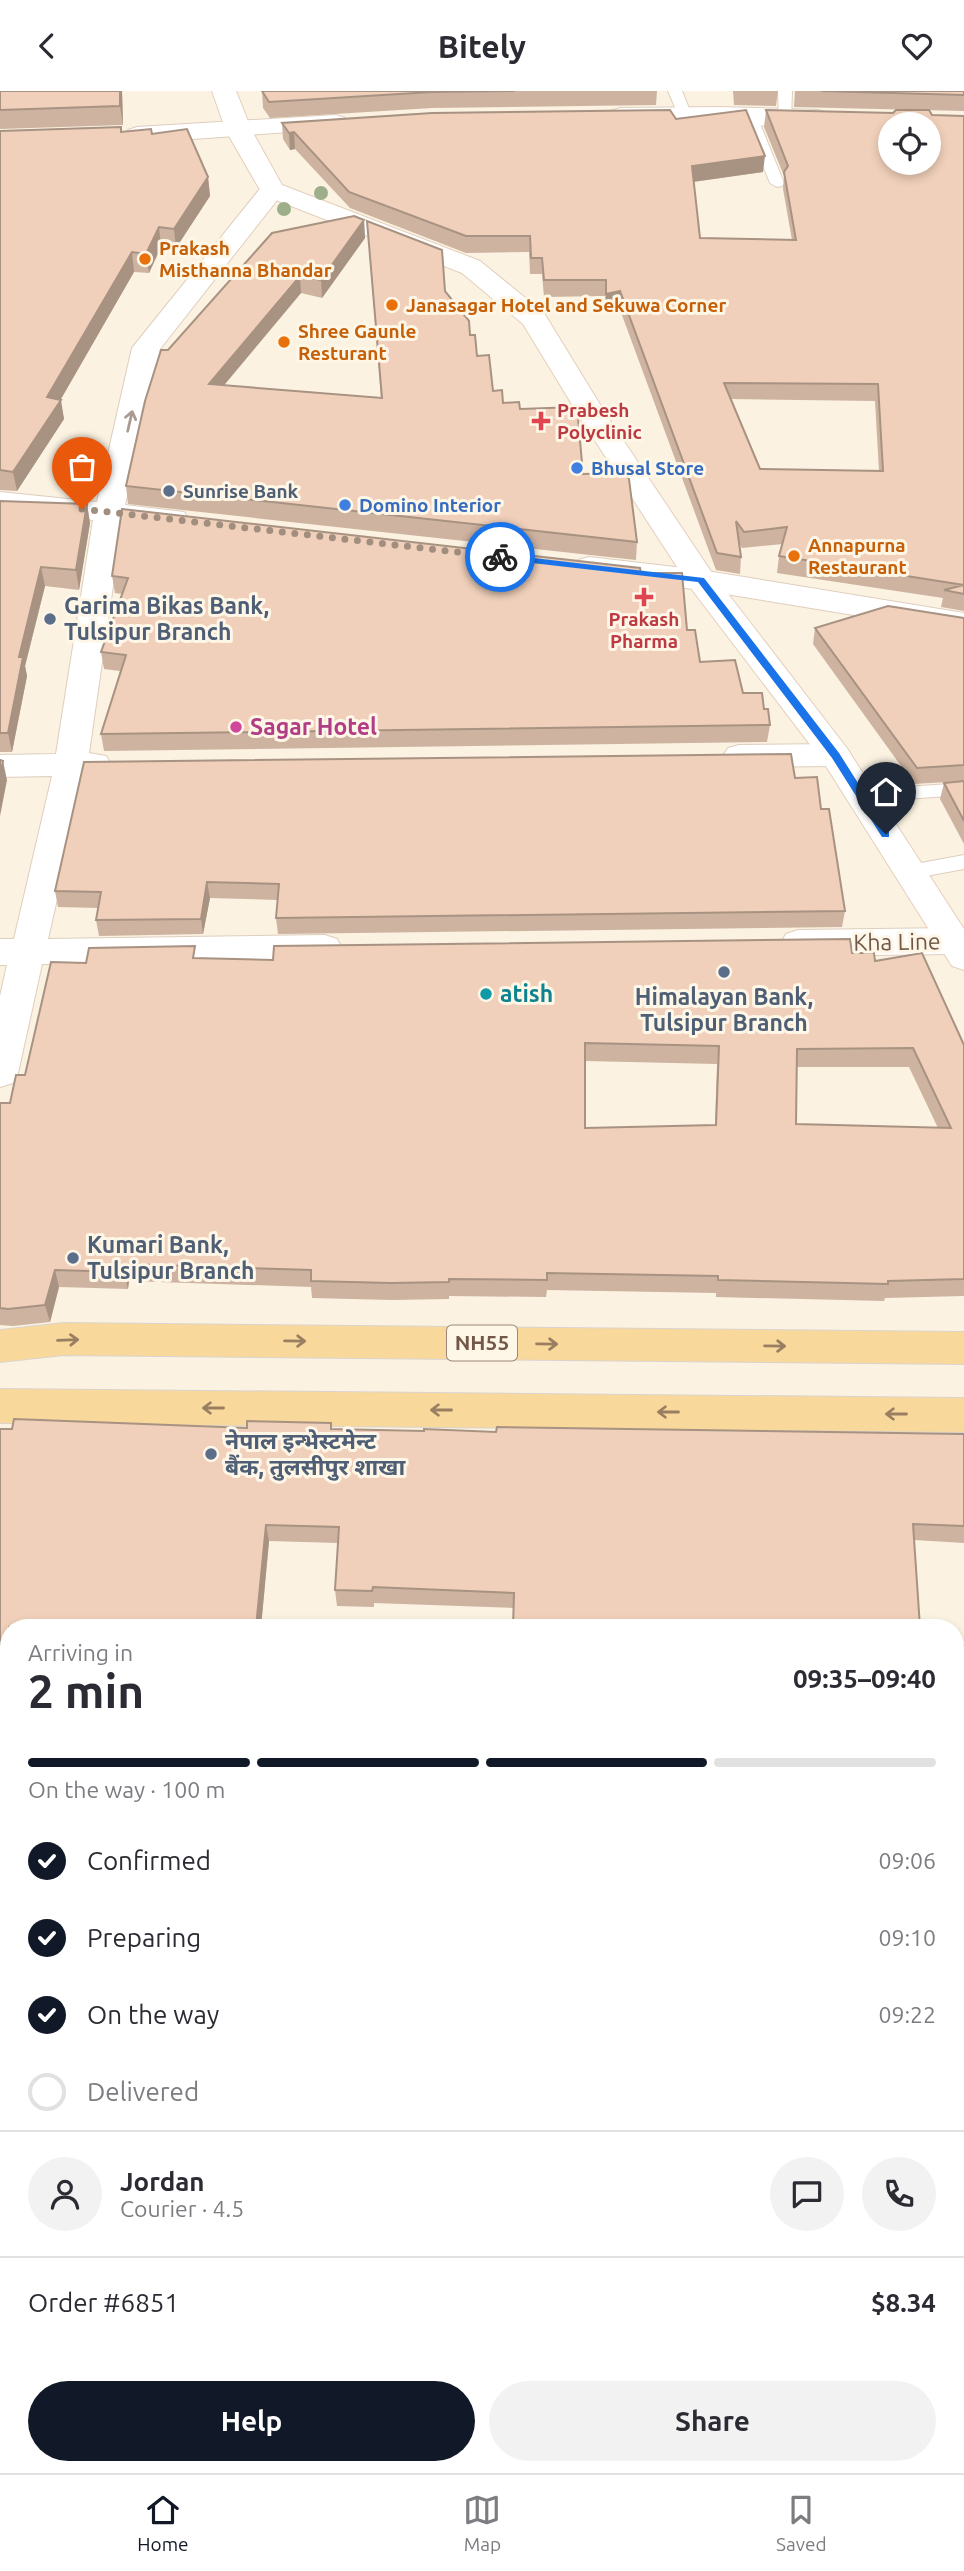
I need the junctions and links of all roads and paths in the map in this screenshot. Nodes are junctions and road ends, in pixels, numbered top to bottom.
1 (224, 91) edge
2 (674, 91) edge
3 (785, 91) edge
4 (685, 116) junction
5 (750, 116) junction
6 (592, 117) edge
7 (786, 117) junction
8 (842, 119) edge
9 (354, 123) edge
10 (239, 131) junction
11 (120, 135) edge
12 (776, 184) dead end
13 (272, 190) junction
14 (0, 501) edge
15 (109, 512) junction
16 (205, 523) edge
17 (563, 564) edge
18 (701, 580) junction
19 (964, 623) edge
20 (835, 755) junction
21 (710, 757) edge
22 (71, 764) junction
23 (126, 764) edge
24 (0, 766) edge
25 (964, 789) edge
26 (861, 796) junction
27 (964, 862) edge
28 (910, 872) junction
29 (760, 943) edge
30 (359, 948) edge
31 (959, 949) edge
32 (13, 952) edge
33 (0, 1073) edge
34 (0, 1346) edge
35 (964, 1348) edge
36 (0, 1406) edge
37 (964, 1415) edge

1 - 10 street
2 - 4 lane
3 - 7 lane
4 - 5 street
4 - 6 street
5 - 7 street
5 - 12 lane
7 - 8 street
9 - 10 street
10 - 11 street
10 - 13 street
15 -> 13 street
13 - 18 street
14 - 15 street
15 - 16 street
15 - 22 street
17 - 18 street
18 - 19 street
18 - 20 street
20 - 21 street
20 - 26 street
22 - 23 street
22 - 24 street
22 - 32 street
25 - 26 lane
26 - 28 street
27 - 28 lane
28 - 31 street
29 - 31 street, Kha Line
30 - 32 street
32 - 33 street
34 -> 35 main road, NH55
37 -> 36 main road

